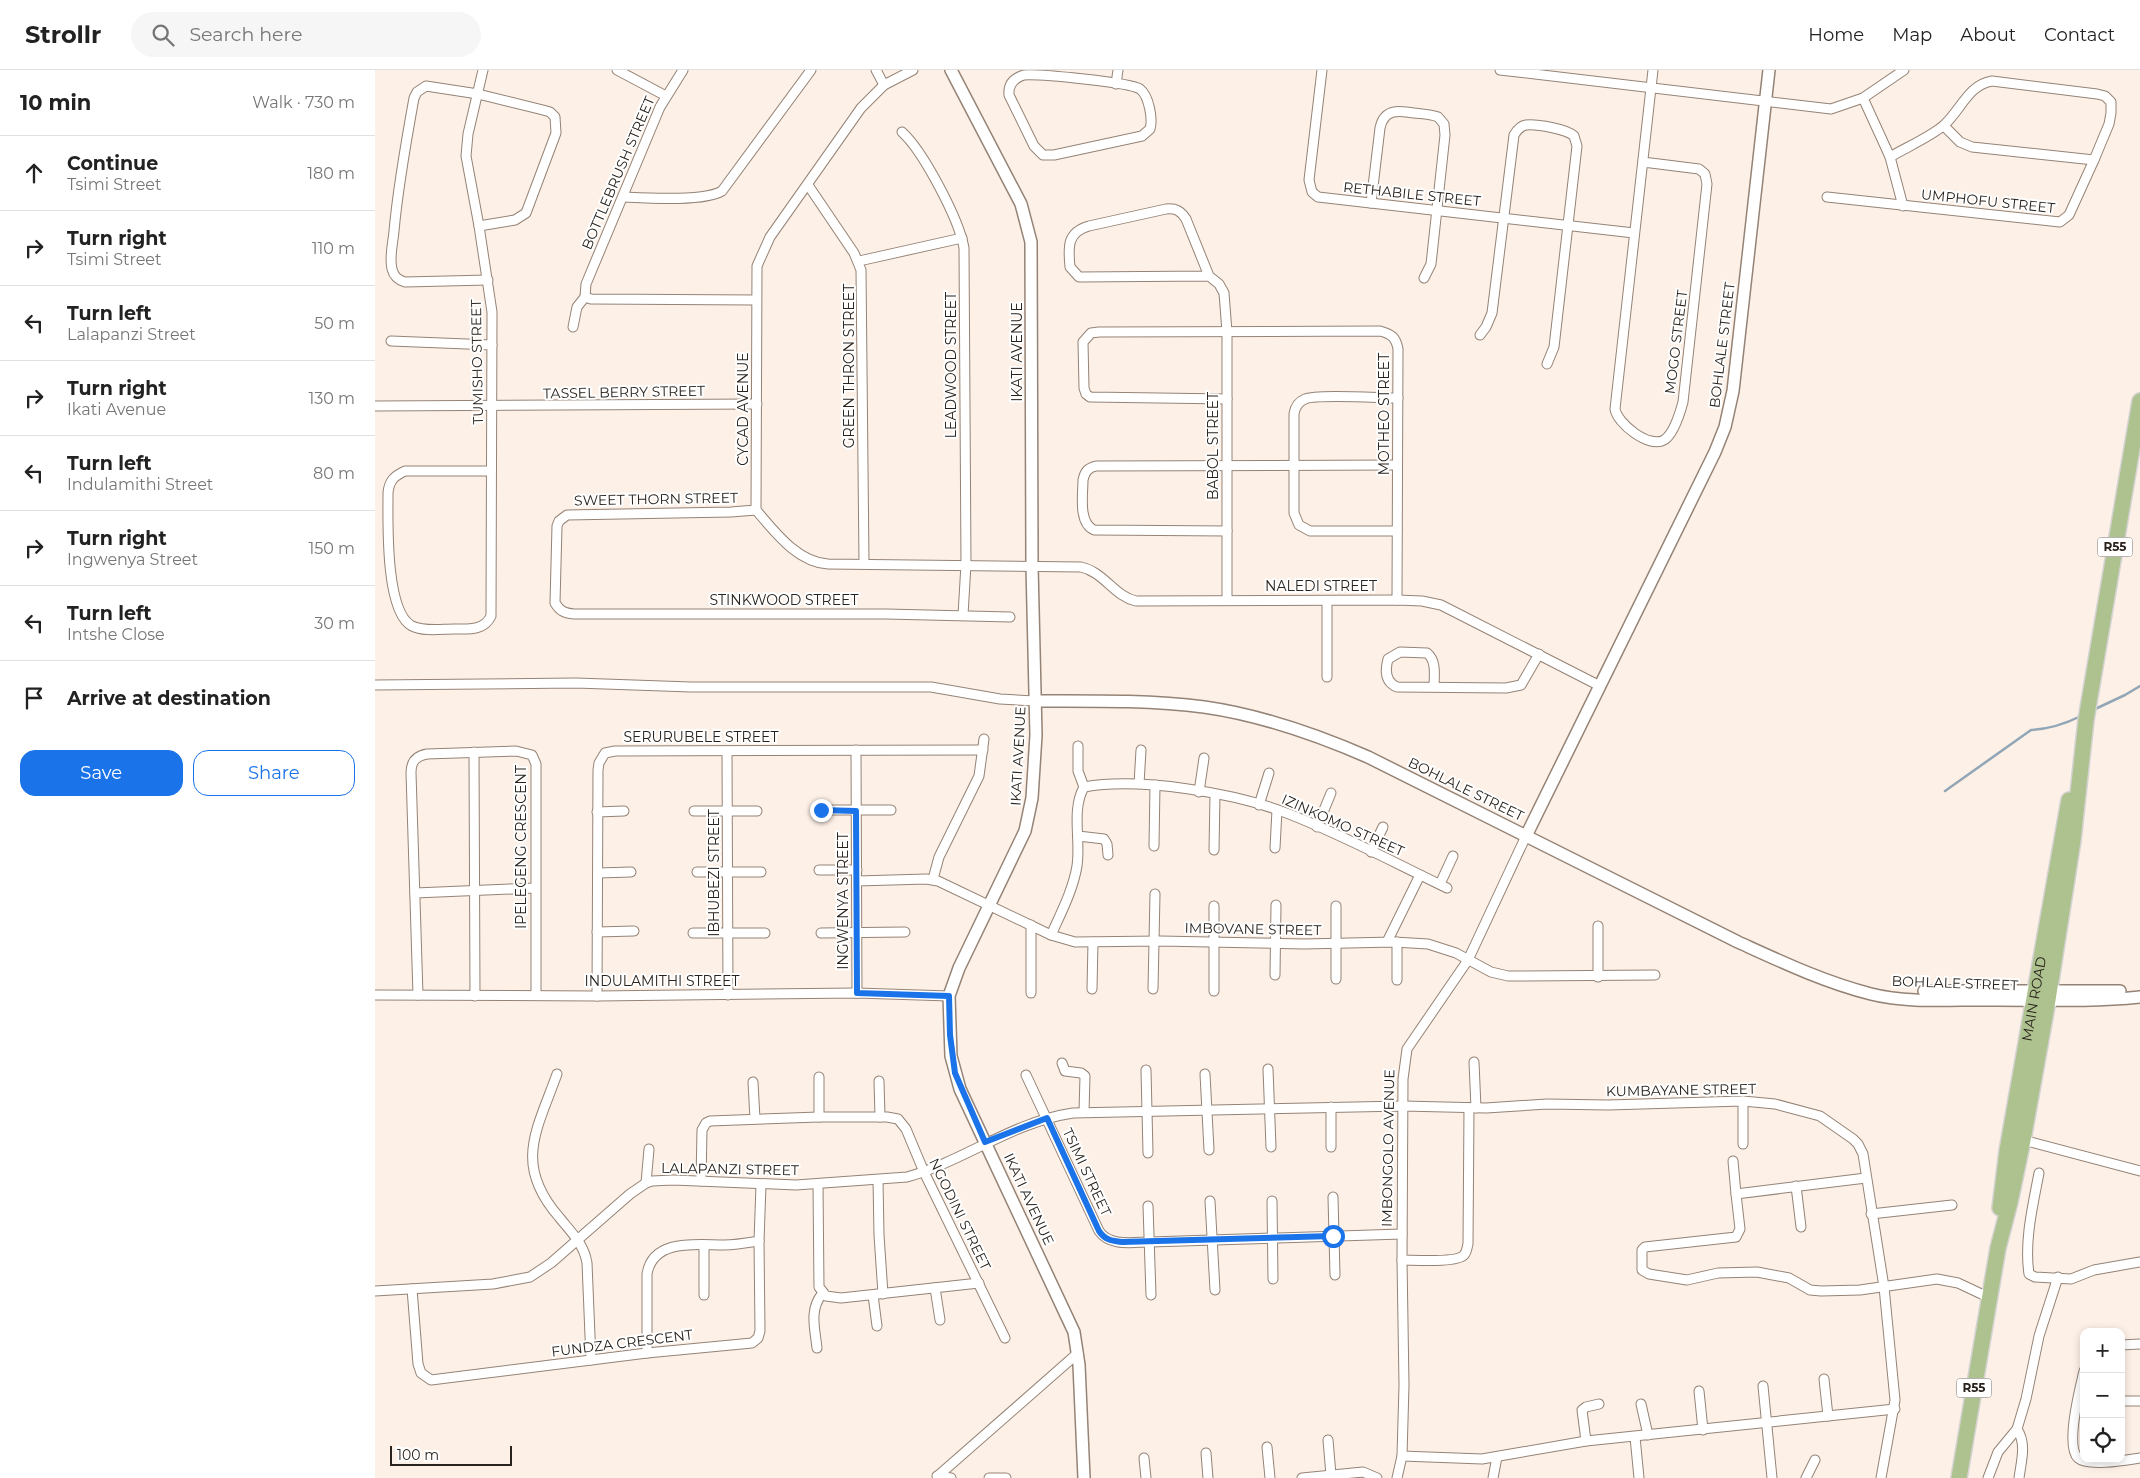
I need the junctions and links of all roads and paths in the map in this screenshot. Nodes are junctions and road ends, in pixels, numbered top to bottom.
1 (483, 70) edge
2 (617, 70) edge
3 (683, 70) edge
4 (811, 70) edge
5 (876, 70) edge
6 (913, 70) edge
7 (951, 70) edge
8 (1118, 70) edge
9 (1321, 70) edge
10 (1500, 70) edge
11 (1653, 70) edge
12 (1769, 70) edge
13 (1903, 70) edge
14 (1520, 71) edge
15 (1585, 75) edge
16 (1116, 84) junction
17 (884, 85) junction
18 (1651, 87) junction
19 (478, 94) junction
20 (666, 96) junction
21 (1863, 98) junction
22 (1765, 101) junction
23 (1944, 126) junction
24 (902, 132) dead end
25 (1890, 157) junction
26 (2094, 160) junction
27 (1643, 162) junction
28 (807, 185) junction
29 (623, 197) junction
30 (1827, 197) dead end
31 (1371, 203) junction
32 (1903, 206) junction
33 (1438, 211) junction
34 (1503, 217) junction
35 (1569, 225) junction
36 (479, 226) junction
37 (1634, 233) junction
38 (962, 238) junction
39 (859, 261) junction
40 (1209, 276) junction
41 (1423, 278) dead end
42 (488, 280) junction
43 (585, 293) junction
44 (756, 300) junction
45 (573, 327) dead end
46 (1227, 332) junction
47 (1480, 335) dead end
48 (391, 341) dead end
49 (492, 345) junction
50 (1547, 364) dead end
51 (1398, 398) junction
52 (1227, 399) junction
53 (2140, 401) edge
54 (757, 404) junction
55 (375, 406) edge
56 (492, 407) junction
57 (1227, 465) junction
58 (1397, 465) junction
59 (1293, 466) junction
60 (491, 471) junction
61 (756, 510) junction
62 (1227, 531) junction
63 (1397, 531) junction
64 (864, 563) junction
65 (966, 564) junction
66 (1032, 566) junction
67 (1227, 600) junction
68 (1397, 600) junction
69 (1327, 601) junction
70 (559, 609) joint
71 (963, 615) junction
72 (1010, 617) dead end
73 (1539, 654) junction
74 (1327, 677) dead end
75 (375, 685) edge
76 (1600, 686) junction
77 (1434, 687) junction
78 (1035, 702) junction
79 (984, 739) dead end
80 (1078, 746) dead end
81 (856, 750) junction
82 (983, 750) junction
83 (1141, 750) dead end
84 (727, 751) junction
85 (474, 752) junction
86 (1204, 758) dead end
87 (1269, 773) dead end
88 (1139, 784) junction
89 (1155, 785) junction
90 (1084, 787) junction
91 (1199, 792) junction
92 (1331, 793) dead end
93 (1215, 795) junction
94 (1259, 805) junction
95 (821, 810) dead end
96 (891, 810) dead end
97 (1277, 810) junction
98 (694, 811) dead end
99 (727, 811) junction
100 (757, 811) dead end
101 (856, 811) junction
102 (597, 812) junction
103 (624, 812) dead end
104 (1317, 827) junction
105 (1383, 827) dead end
106 (1078, 836) junction
107 (1526, 836) junction
108 (1154, 846) dead end
109 (1275, 848) dead end
110 (1214, 850) dead end
111 (1371, 852) junction
112 (1108, 855) dead end
113 (1453, 856) dead end
114 (819, 870) dead end
115 (857, 870) junction
116 (631, 872) dead end
117 (697, 872) dead end
118 (727, 872) junction
119 (761, 872) dead end
120 (598, 873) junction
121 (1420, 875) junction
122 (933, 879) junction
123 (857, 881) junction
124 (535, 888) junction
125 (473, 890) junction
126 (415, 893) junction
127 (1155, 894) dead end
128 (1276, 905) dead end
129 (990, 906) junction
130 (1214, 906) dead end
131 (1336, 906) dead end
132 (1031, 925) junction
133 (1598, 926) dead end
134 (597, 932) junction
135 (634, 932) dead end
136 (905, 932) dead end
137 (728, 933) junction
138 (765, 933) dead end
139 (821, 933) dead end
140 (857, 933) junction
141 (693, 934) dead end
142 (1051, 935) junction
143 (1153, 941) junction
144 (1093, 942) junction
145 (1215, 942) junction
146 (1387, 942) junction
147 (1397, 942) junction
148 (1275, 943) junction
149 (1337, 944) junction
150 (1468, 960) junction
151 (1275, 975) dead end
152 (1655, 975) dead end
153 (1599, 976) junction
154 (1335, 978) dead end
155 (1397, 980) dead end
156 (1092, 988) dead end
157 (1153, 989) dead end
158 (1214, 991) dead end
159 (2140, 991) edge
160 (857, 993) junction
161 (1031, 993) dead end
162 (728, 994) junction
163 (375, 995) edge
164 (418, 995) junction
165 (536, 995) junction
166 (475, 996) junction
167 (597, 996) junction
168 (949, 996) junction
169 (2041, 996) junction
170 (2140, 997) edge
171 (1474, 1062) dead end
172 (1062, 1063) dead end
173 (1268, 1069) dead end
174 (1145, 1070) dead end
175 (557, 1074) dead end
176 (1205, 1074) dead end
177 (1026, 1075) dead end
178 (819, 1077) dead end
179 (879, 1081) dead end
180 (753, 1082) dead end
181 (1743, 1101) junction
182 (1403, 1106) junction
183 (1331, 1107) junction
184 (1269, 1108) junction
185 (1472, 1108) junction
186 (1207, 1109) junction
187 (1146, 1111) junction
188 (1084, 1112) junction
189 (819, 1117) junction
190 (880, 1117) junction
191 (1047, 1118) junction
192 (755, 1119) junction
193 (2023, 1140) junction
194 (985, 1142) junction
195 (1743, 1144) dead end
196 (1271, 1147) dead end
197 (1331, 1147) dead end
198 (649, 1149) dead end
199 (1209, 1150) dead end
200 (1148, 1153) dead end
201 (1733, 1161) dead end
202 (2140, 1171) edge
203 (924, 1172) junction
204 (2039, 1173) dead end
205 (1866, 1178) junction
206 (878, 1180) junction
207 (701, 1181) junction
208 (646, 1183) junction
209 (818, 1184) junction
210 (761, 1185) junction
211 (1796, 1186) junction
212 (1736, 1194) junction
213 (1333, 1197) dead end
214 (1210, 1201) dead end
215 (1272, 1201) dead end
216 (1952, 1205) dead end
217 (1149, 1206) dead end
218 (1871, 1214) junction
219 (1801, 1227) dead end
220 (1402, 1234) junction
221 (1333, 1236) junction
222 (1272, 1238) junction
223 (578, 1240) junction
224 (1211, 1240) junction
225 (759, 1241) junction
226 (1150, 1242) junction
227 (703, 1245) junction
228 (1998, 1248) junction
229 (1402, 1260) junction
230 (2140, 1262) edge
231 (1335, 1274) dead end
232 (2058, 1277) junction
233 (1273, 1279) dead end
234 (979, 1283) junction
235 (1884, 1287) junction
236 (935, 1288) junction
237 (412, 1289) junction
238 (1215, 1290) dead end
239 (375, 1291) edge
240 (823, 1294) junction
241 (883, 1294) junction
242 (703, 1295) dead end
243 (873, 1295) junction
244 (1151, 1295) dead end
245 (1990, 1298) junction
246 (940, 1320) dead end
247 (877, 1326) dead end
248 (1005, 1338) dead end
249 (2140, 1344) edge
250 (2125, 1345) edge
251 (817, 1348) dead end
252 (647, 1353) junction
253 (1077, 1353) junction
254 (591, 1360) junction
255 (1824, 1379) dead end
256 (1763, 1386) dead end
257 (1699, 1391) dead end
258 (2125, 1401) edge
259 (2140, 1401) edge
260 (1599, 1404) dead end
261 (1641, 1404) dead end
262 (2080, 1408) edge
263 (1895, 1409) junction
264 (1828, 1416) junction
265 (1766, 1423) junction
266 (1703, 1430) junction
267 (2017, 1430) junction
268 (1648, 1435) junction
269 (1635, 1437) junction
270 (1328, 1440) dead end
271 (1586, 1442) junction
272 (1267, 1447) dead end
273 (1206, 1453) dead end
274 (1402, 1456) junction
275 (1497, 1457) junction
276 (1144, 1458) dead end
277 (2140, 1458) edge
278 (1815, 1460) dead end
279 (1331, 1475) junction
280 (937, 1477) edge
281 (951, 1478) edge
282 (989, 1478) edge
283 (1006, 1478) edge
284 (1085, 1478) edge
285 (1146, 1478) edge
286 (1208, 1478) edge
287 (1270, 1478) edge
288 (1303, 1478) edge
289 (1377, 1478) edge
290 (1397, 1478) edge
291 (1493, 1478) edge
292 (1639, 1478) edge
293 (1771, 1478) edge
294 (1806, 1478) edge
295 (1881, 1478) edge
296 (1959, 1478) edge
297 (1988, 1478) edge
298 (2019, 1478) edge

1 - 19 street, TUMISHO STREET
2 - 20 street
3 - 20 street, BOTTLEBRUSH STREET
4 - 29 street
5 - 17 street
6 - 17 street, CYCAD AVENUE
7 - 66 street, IKATI AVENUE
8 - 16 street
9 - 31 street, RETHABILE STREET
10 - 14 street
11 - 18 street, MOGO STREET
12 - 22 street, BOHLALE STREET
13 - 21 street
14 - 15 street
15 - 18 street
16 - 16 street
17 - 28 street, CYCAD AVENUE
18 - 22 street
18 - 27 street, MOGO STREET
19 - 36 street, TUMISHO STREET
19 - 36 street
19 - 42 street
20 - 29 street, BOTTLEBRUSH STREET
21 - 22 street
21 - 25 street
22 - 76 street, BOHLALE STREET
23 - 25 street, UMPHOFU STREET
23 - 26 street
23 - 26 street, UMPHOFU STREET
24 - 38 street, LEADWOOD STREET
25 - 32 street
26 - 32 street, UMPHOFU STREET
27 - 37 street, MOGO STREET
27 - 37 street, MOGO STREET
28 - 39 street, GREEN THRON STREET
28 - 44 street, CYCAD AVENUE
29 - 43 street, BOTTLEBRUSH STREET
30 - 32 street, UMPHOFU STREET
31 - 33 street, RETHABILE STREET
31 - 33 street
33 - 34 street, RETHABILE STREET
33 - 41 street
34 - 35 street, RETHABILE STREET
34 - 35 street
34 - 47 street
35 - 37 street, RETHABILE STREET
35 - 50 street
36 - 42 street, TUMISHO STREET
38 - 39 street
38 - 65 street, LEADWOOD STREET
39 - 64 street, GREEN THRON STREET
40 - 40 street
40 - 46 street, BABOL STREET
42 - 49 street, TUMISHO STREET
43 - 44 street
43 - 45 street, BOTTLEBRUSH STREET
44 - 54 street, CYCAD AVENUE
46 - 51 street, MOTHEO STREET
46 - 52 street, BABOL STREET
46 - 52 street, MOTHEO STREET
48 - 49 street
49 - 56 street, TUMISHO STREET
51 - 58 street, MOTHEO STREET
51 - 59 street
52 - 57 street, BABOL STREET
53 - 169 main road, MAIN ROAD / R55
54 - 56 street, TASSEL BERRY STREET
54 - 61 street, CYCAD AVENUE
55 - 56 street, TASSEL BERRY STREET
56 - 60 street, TUMISHO STREET
57 - 59 street
57 - 62 street, BABOL STREET
57 - 62 street
58 - 59 street
58 - 63 street, MOTHEO STREET
59 - 63 street
60 - 60 street, TUMISHO STREET
61 - 64 street
61 - 70 street, SWEET THORN STREET
62 - 67 street, BABOL STREET
63 - 68 street, MOTHEO STREET
64 - 65 street
65 - 66 street
65 - 71 street, LEADWOOD STREET
66 - 67 street, NALEDI STREET
66 - 78 street, IKATI AVENUE
67 - 69 street, NALEDI STREET
68 - 69 street, NALEDI STREET
68 - 73 street, NALEDI STREET
69 - 74 street
70 - 71 street, STINKWOOD STREET
71 - 72 street, STINKWOOD STREET
73 - 76 street, NALEDI STREET
73 - 77 street
75 - 78 street
76 - 107 street, IMBONGOLO AVENUE
77 - 77 street
78 - 107 street, BOHLALE STREET
78 - 129 street, IKATI AVENUE
79 - 82 street
80 - 90 street
81 - 82 street, SERURUBELE STREET
81 - 84 street, SERURUBELE STREET
81 - 101 street, INGWENYA STREET
82 - 122 street
83 - 88 street
84 - 99 street, IBHUBEZI STREET
84 - 102 street, SERURUBELE STREET
85 - 124 street, IPELEGENG CRESCENT
85 - 125 street
85 - 126 street, IPELEGENG CRESCENT
86 - 91 street
87 - 94 street
88 - 89 street, IZINKOMO STREET
88 - 90 street, IZINKOMO STREET
89 - 91 street, IZINKOMO STREET
89 - 108 street
90 - 106 street
91 - 93 street, IZINKOMO STREET
92 - 104 street
93 - 94 street, IZINKOMO STREET
93 - 110 street
94 - 97 street, IZINKOMO STREET
95 - 101 street
96 - 101 street
97 - 104 street, IZINKOMO STREET
97 - 109 street
98 - 99 street
99 - 100 street
99 - 118 street, IBHUBEZI STREET
101 - 115 street, INGWENYA STREET
102 - 103 street
102 - 120 street, SERURUBELE STREET
104 - 111 street, IZINKOMO STREET
105 - 111 street
106 - 112 street
106 - 142 street
107 - 150 street, IMBONGOLO AVENUE
107 - 169 street, BOHLALE STREET
111 - 121 street, IZINKOMO STREET
113 - 121 street, IZINKOMO STREET
114 - 115 street
115 - 123 street, INGWENYA STREET
116 - 120 street
117 - 118 street
118 - 119 street
118 - 137 street, IBHUBEZI STREET
120 - 134 street, SERURUBELE STREET
121 - 146 street
122 - 123 street, IMBOVANE STREET
122 - 129 street, IMBOVANE STREET
123 - 140 street, INGWENYA STREET
124 - 125 street
124 - 165 street, IPELEGENG CRESCENT
125 - 126 street
125 - 166 street
126 - 164 street, IPELEGENG CRESCENT
127 - 143 street
128 - 148 street
129 - 132 street, IMBOVANE STREET
129 - 168 street, IKATI AVENUE
130 - 145 street
131 - 149 street
132 - 142 street, IMBOVANE STREET
132 - 161 street
133 - 153 street
134 - 135 street
134 - 167 street, SERURUBELE STREET
136 - 140 street
137 - 138 street
137 - 141 street
137 - 162 street, IBHUBEZI STREET
139 - 140 street
140 - 160 street, INGWENYA STREET
142 - 144 street, IMBOVANE STREET
143 - 144 street, IMBOVANE STREET
143 - 145 street, IMBOVANE STREET
143 - 157 street
144 - 156 street
145 - 148 street, IMBOVANE STREET
145 - 158 street
146 - 147 street, IMBOVANE STREET
146 - 149 street, IMBOVANE STREET
147 - 150 street, IMBOVANE STREET
147 - 155 street
148 - 149 street, IMBOVANE STREET
148 - 151 street
149 - 154 street
150 - 153 street, IMBOVANE STREET
150 - 182 street, IMBONGOLO AVENUE
152 - 153 street, IMBOVANE STREET
159 - 169 street, BOHLALE STREET
160 - 162 street, INDULAMITHI STREET
160 - 168 street, INDULAMITHI STREET
162 - 167 street, INDULAMITHI STREET
163 - 164 street, INDULAMITHI STREET
164 - 166 street, INDULAMITHI STREET
165 - 166 street, INDULAMITHI STREET
165 - 167 street, INDULAMITHI STREET
168 - 194 street, IKATI AVENUE
169 - 170 street, BOHLALE STREET
169 - 193 main road, MAIN ROAD / R55
169 - 228 main road, MAIN ROAD / R55
171 - 185 street
172 - 188 street
173 - 184 street
174 - 187 street
175 - 223 street
176 - 186 street
177 - 191 street, TSIMI STREET
178 - 189 street
179 - 190 street
180 - 192 street
181 - 185 street, KUMBAYANE STREET
181 - 195 street
181 - 205 street, KUMBAYANE STREET
182 - 183 street, LALAPANZI STREET
182 - 185 street, KUMBAYANE STREET
182 - 220 street, IMBONGOLO AVENUE
183 - 184 street, LALAPANZI STREET
183 - 197 street
184 - 186 street, LALAPANZI STREET
184 - 196 street
185 - 229 street
186 - 187 street, LALAPANZI STREET
186 - 199 street
187 - 188 street, LALAPANZI STREET
187 - 200 street
188 - 191 street, LALAPANZI STREET
189 - 190 street, NGODINI STREET
189 - 192 street, NGODINI STREET
190 - 203 street, NGODINI STREET
191 - 194 street, LALAPANZI STREET
191 - 226 street, TSIMI STREET
192 - 207 street, NGODINI STREET
193 - 202 street
193 - 228 main road, MAIN ROAD / R55
194 - 203 street, LALAPANZI STREET
194 - 253 street, IKATI AVENUE
198 - 208 street
201 - 212 street
203 - 206 street, LALAPANZI STREET
203 - 234 street, NGODINI STREET
204 - 232 street
205 - 211 street
205 - 218 street, KUMBAYANE STREET
206 - 209 street, LALAPANZI STREET
206 - 241 street
207 - 208 street, LALAPANZI STREET
207 - 210 street, LALAPANZI STREET
208 - 223 street, LALAPANZI STREET
209 - 210 street, LALAPANZI STREET
209 - 240 street
210 - 225 street, FUNDZA CRESCENT
211 - 212 street
211 - 219 street
212 - 235 street
213 - 221 street
214 - 224 street
215 - 222 street
216 - 218 street
217 - 226 street
218 - 235 street, KUMBAYANE STREET
220 - 221 street, TSIMI STREET
220 - 229 street, IMBONGOLO AVENUE
221 - 222 street, TSIMI STREET
221 - 231 street
222 - 224 street, TSIMI STREET
222 - 233 street
223 - 237 street, LALAPANZI STREET
223 - 254 street
224 - 226 street, TSIMI STREET
224 - 238 street
225 - 227 street
225 - 252 street, FUNDZA CRESCENT
226 - 244 street
227 - 242 street
227 - 252 street
228 - 245 main road, MAIN ROAD / R55
229 - 274 street, IMBONGOLO AVENUE
230 - 232 street
232 - 267 street
234 - 236 street
234 - 248 street, NGODINI STREET
235 - 245 street
235 - 263 street, KUMBAYANE STREET
236 - 241 street
236 - 246 street
237 - 239 street, LALAPANZI STREET
237 - 254 street, FUNDZA CRESCENT
240 - 243 street
240 - 251 street
241 - 243 street
243 - 247 street
245 - 296 main road, MAIN ROAD / R55
249 - 250 street
252 - 254 street, FUNDZA CRESCENT
253 - 280 street
253 - 284 street, IKATI AVENUE
255 - 264 street
256 - 265 street
257 - 266 street
258 - 259 street
260 - 271 street
261 - 268 street
262 - 277 street
263 - 264 street
263 - 295 street, KUMBAYANE STREET
264 - 265 street
265 - 266 street
265 - 293 street
266 - 268 street
267 - 297 street
267 - 298 street
268 - 269 street
269 - 271 street
269 - 292 street
270 - 279 street
271 - 275 street
272 - 287 street
273 - 286 street
274 - 275 street
274 - 290 street, IMBONGOLO AVENUE
275 - 291 street
276 - 285 street
278 - 294 street
279 - 288 street
279 - 289 street
280 - 281 street
282 - 283 street

